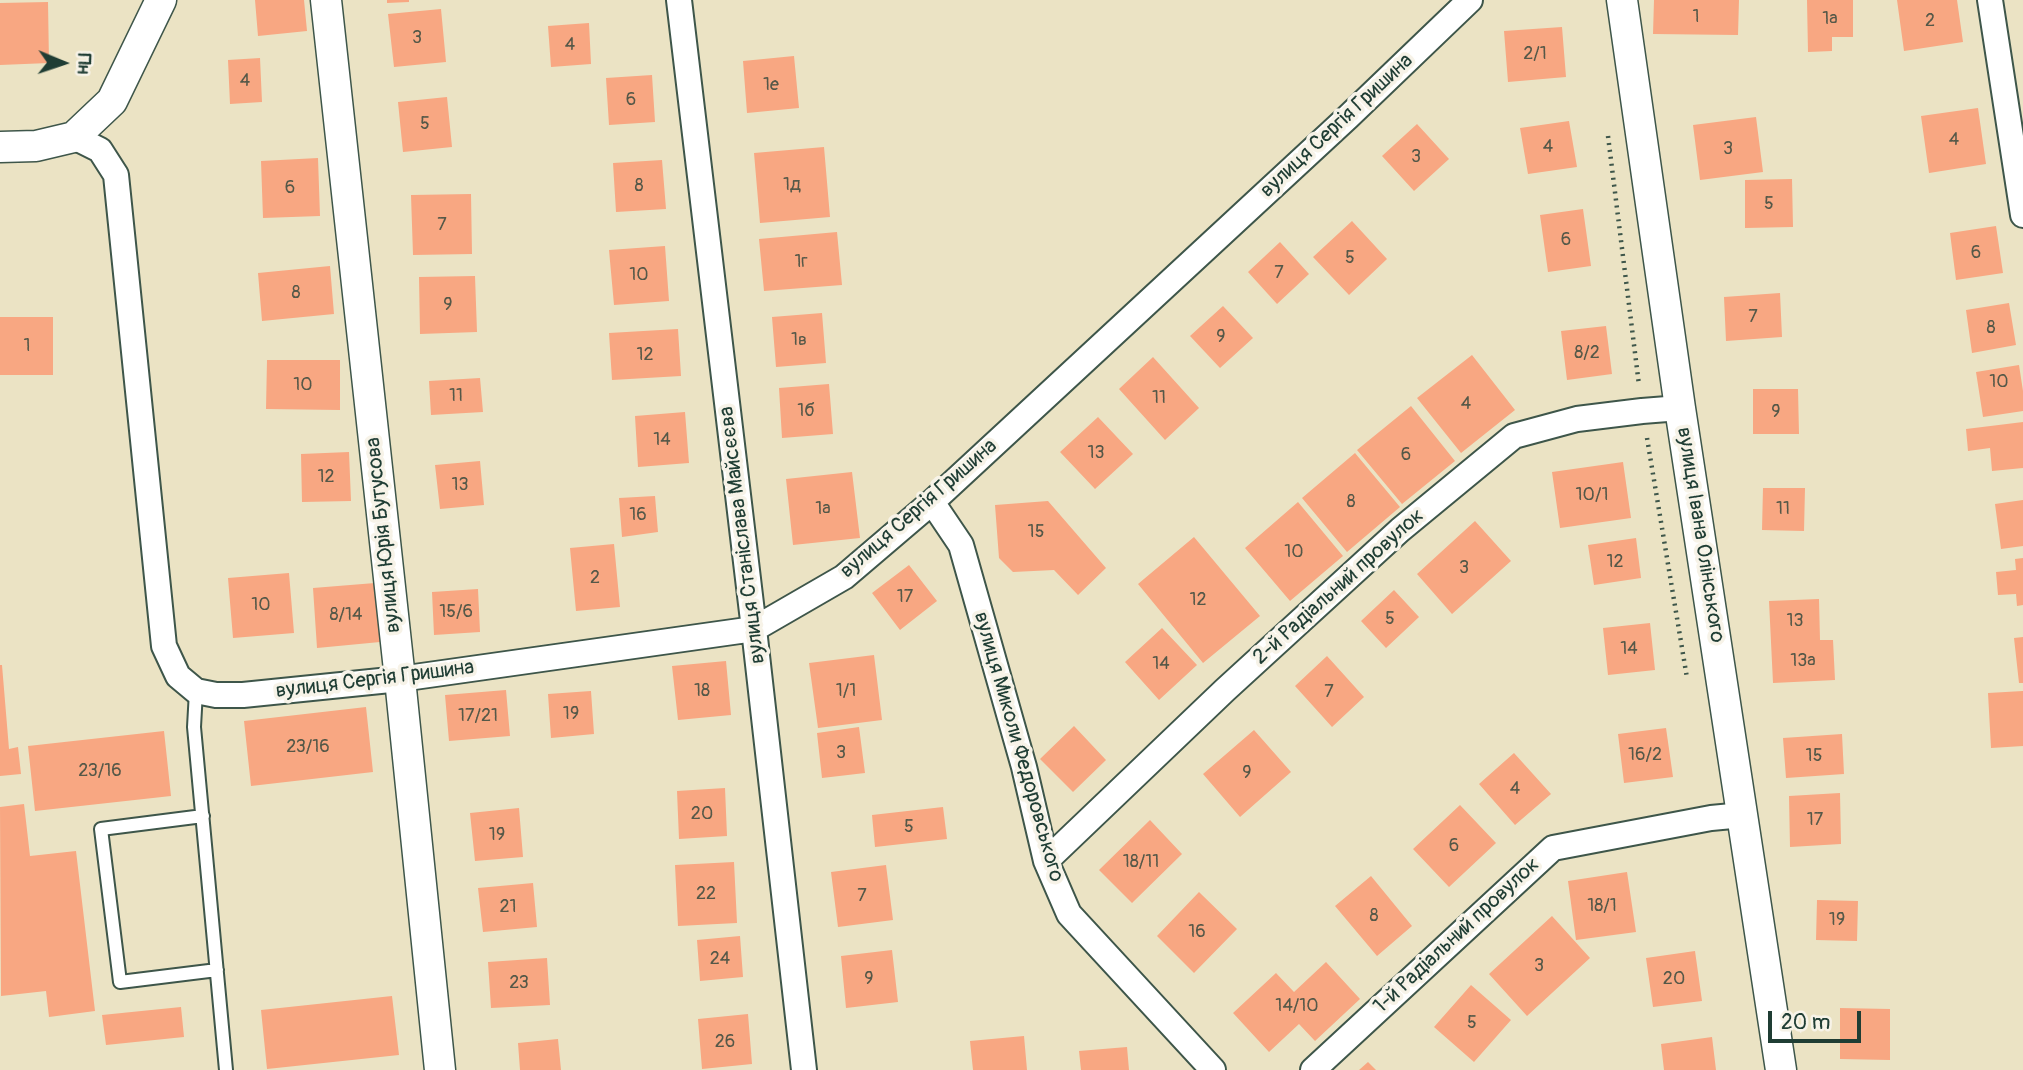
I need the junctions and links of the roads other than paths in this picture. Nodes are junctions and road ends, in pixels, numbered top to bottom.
1 (161, 0) edge
2 (327, 0) edge
3 (679, 0) edge
4 (1470, 0) edge
5 (1622, 0) edge
6 (1990, 0) edge
7 (74, 136) junction
8 (0, 146) edge
9 (2023, 215) edge
10 (1681, 408) junction
11 (932, 502) junction
12 (754, 628) junction
13 (400, 679) junction
14 (187, 683) junction
15 (1743, 815) junction
16 (203, 816) junction
17 (1046, 861) junction
18 (217, 970) junction
19 (226, 1070) edge
20 (440, 1070) edge
21 (804, 1070) edge
22 (1213, 1070) edge
23 (1312, 1070) edge
24 (1781, 1070) edge

1 - 7 street
2 - 13 street, вулиця Юрія Бутусова
3 - 12 street, вулиця Станіслава Майсєєва
4 - 11 street, вулиця Сергія Гришина
5 - 10 street, вулиця Івана Олінського
6 - 9 street
7 - 8 street
7 - 14 street
10 - 15 street, вулиця Івана Олінського
10 - 17 street, 2-й Радіальний провулок
11 - 12 street, вулиця Сергія Гришина
11 - 17 street, вулиця Миколи Федоровського
12 - 13 street, вулиця Сергія Гришина
12 - 21 street, вулиця Станіслава Майсєєва
13 - 14 street, вулиця Сергія Гришина
13 - 20 street, вулиця Юрія Бутусова
14 - 16 lane
15 - 23 street, 1-й Радіальний провулок
15 - 24 street, вулиця Івана Олінського
16 - 18 lane
16 - 18 lane
17 - 22 street, вулиця Миколи Федоровського
18 - 19 lane

